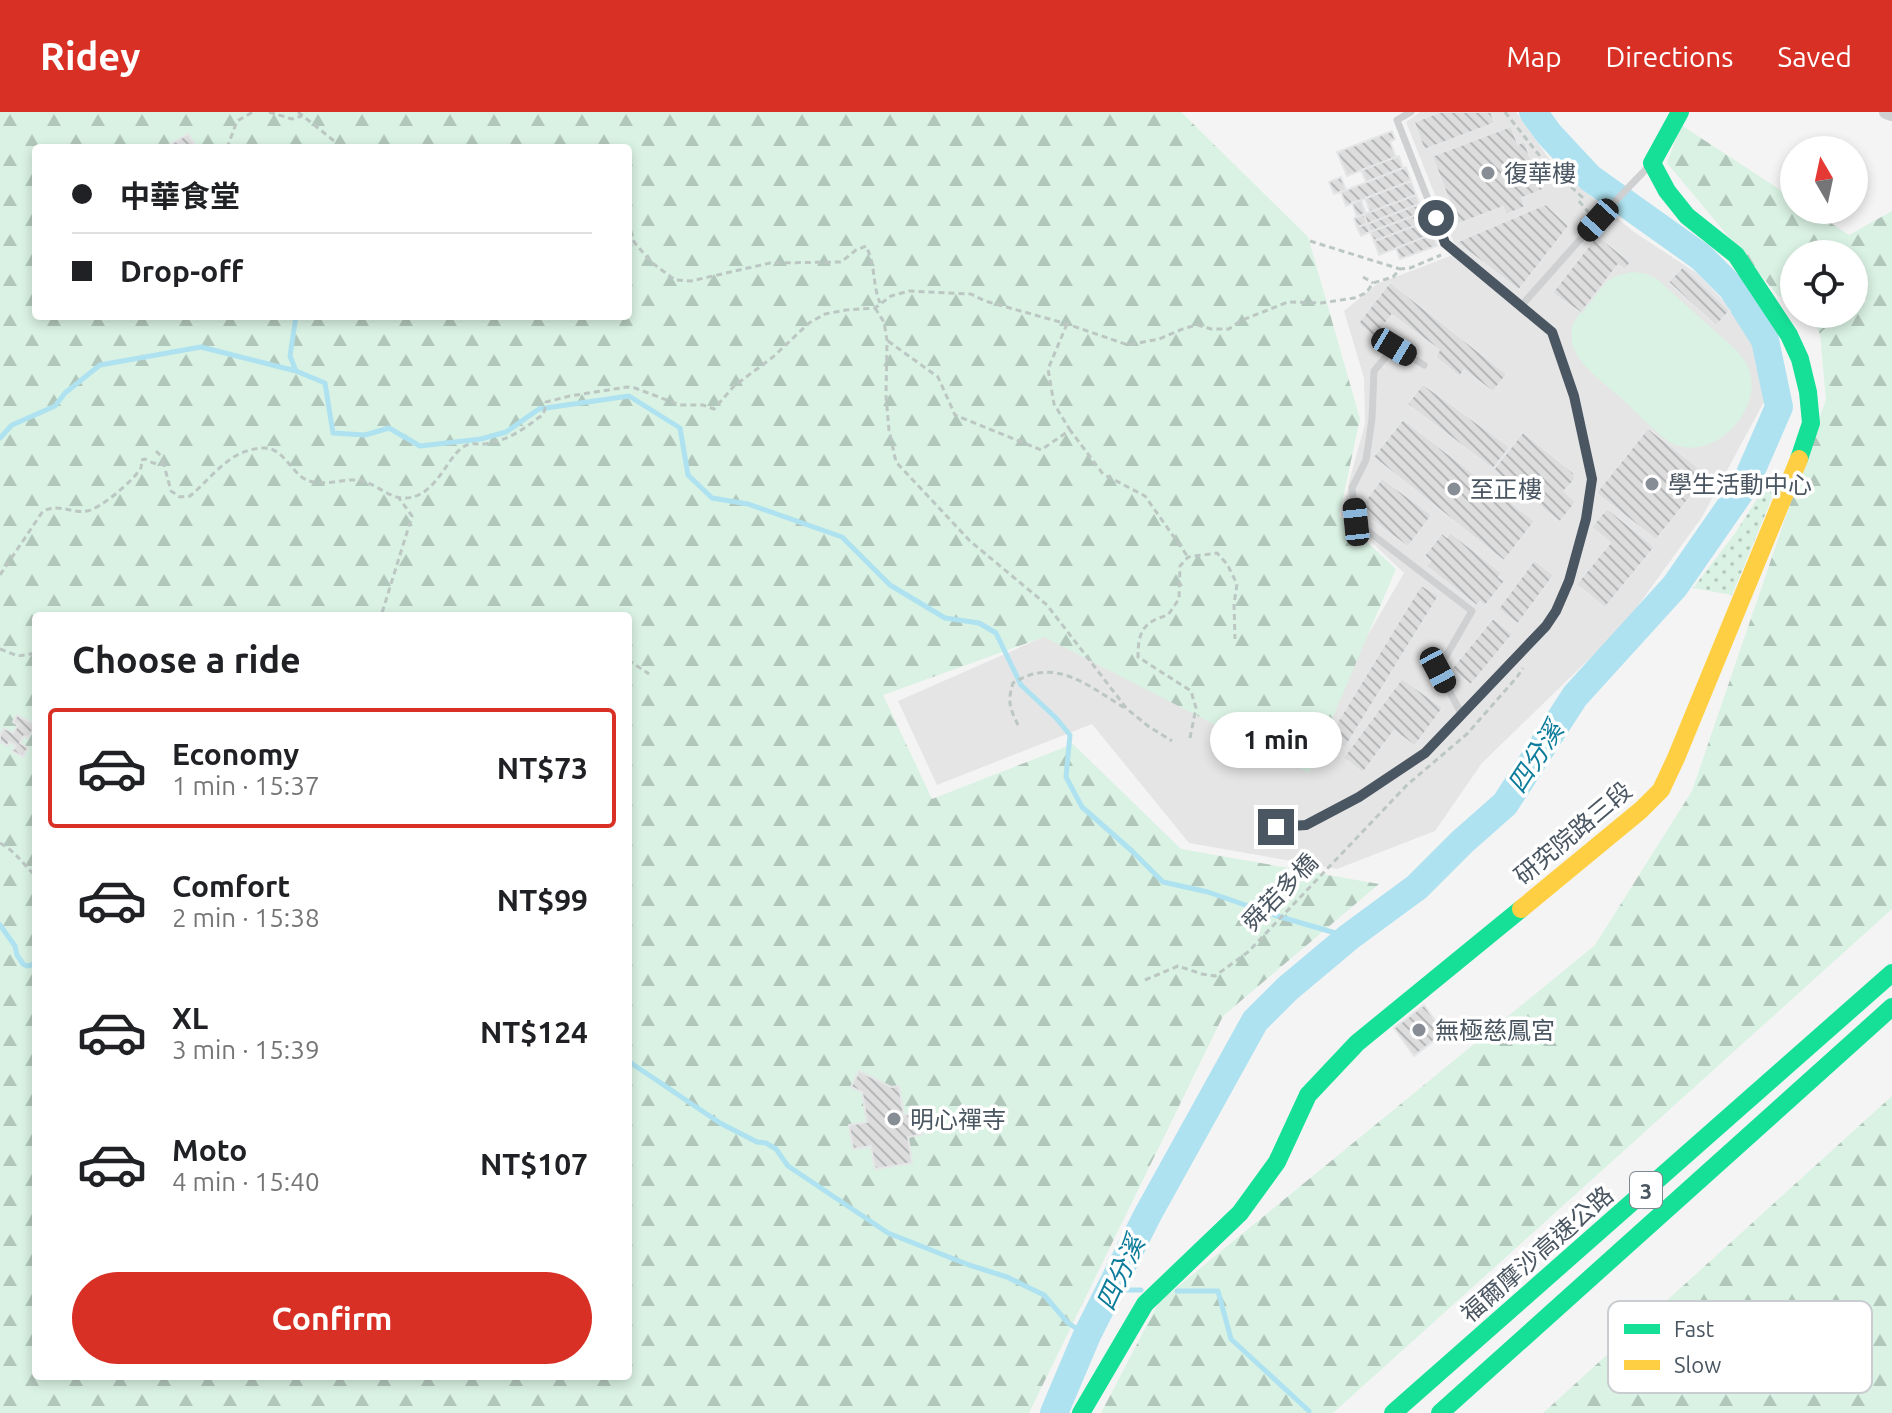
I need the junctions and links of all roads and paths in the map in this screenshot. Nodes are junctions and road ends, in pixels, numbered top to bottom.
1 (253, 112) edge
2 (269, 112) edge
3 (1411, 112) edge
4 (1505, 112) edge
5 (1680, 112) edge
6 (300, 114) edge
7 (228, 144) edge
8 (338, 144) edge
9 (1652, 163) junction
10 (1600, 218) junction
11 (632, 235) edge
12 (1310, 241) dead end
13 (1448, 245) junction
14 (1400, 269) junction
15 (1363, 277) dead end
16 (1373, 283) junction
17 (880, 303) junction
18 (1521, 306) junction
19 (875, 308) junction
20 (1067, 324) junction
21 (887, 340) junction
22 (1424, 365) dead end
23 (1070, 430) junction
24 (156, 451) dead end
25 (164, 465) junction
26 (399, 498) junction
27 (1188, 557) junction
28 (0, 575) edge
29 (382, 612) edge
30 (1235, 639) dead end
31 (0, 649) edge
32 (32, 654) edge
33 (632, 663) edge
34 (649, 674) dead end
35 (1129, 711) junction
36 (1461, 713) junction
37 (1018, 725) dead end
38 (1190, 738) dead end
39 (1172, 741) dead end
40 (1276, 827) dead end
41 (0, 843) edge
42 (1339, 857) dead end
43 (32, 873) edge
44 (1892, 973) edge
45 (1145, 980) dead end
46 (1892, 1007) edge
47 (1396, 1410) edge
48 (1081, 1413) edge
49 (1440, 1413) edge

1 - 7 path
2 - 6 path
3 - 13 lane
4 - 10 path
5 - 9 main road
6 - 8 path
9 - 10 lane
9 - 48 main road, 研究院路三段
10 - 18 lane
11 - 17 path
12 - 14 path
13 - 14 path
13 - 18 lane
14 - 16 path
15 - 16 path
16 - 20 path
17 - 19 path
17 - 20 path
18 - 36 lane
19 - 21 path
19 - 26 path
20 - 23 path
21 - 23 path
21 - 35 path
22 - 36 lane
23 - 27 path
24 - 25 path
25 - 26 path
25 - 28 path
26 - 29 path
27 - 30 path
27 - 38 path
31 - 32 path
33 - 34 path
35 - 37 path
35 - 39 path
36 - 40 lane
41 - 43 path
42 - 45 path, 舜若多橋
44 - 47 main road, 福爾摩沙高速公路 / 3
46 - 49 main road, 3

